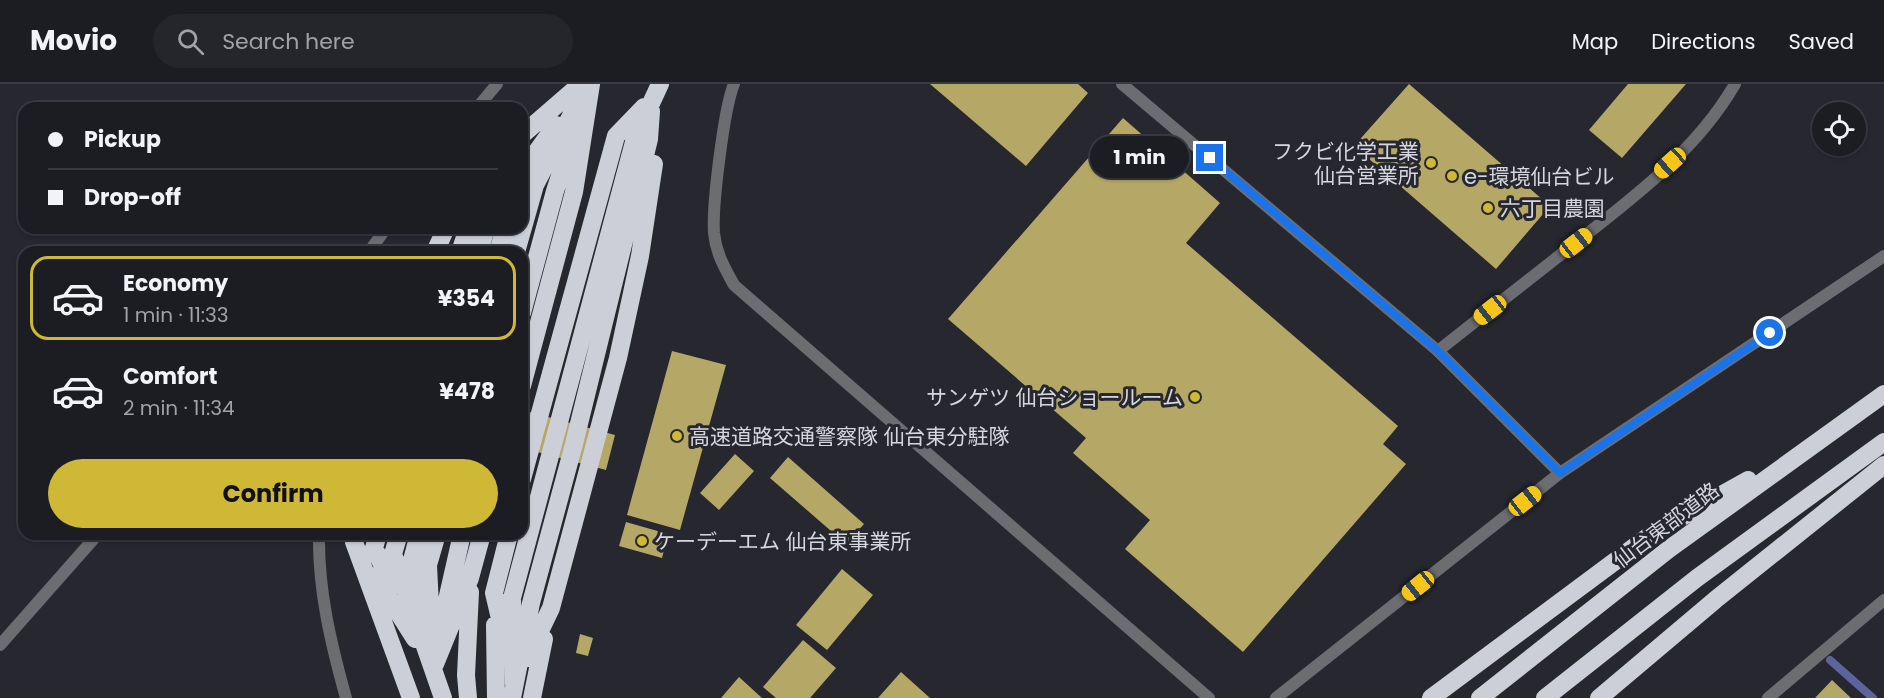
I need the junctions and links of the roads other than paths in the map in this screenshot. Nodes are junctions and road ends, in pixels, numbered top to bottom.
1 (497, 84) edge
2 (585, 84) edge
3 (734, 84) edge
4 (1122, 84) edge
5 (1735, 84) edge
6 (656, 92) edge
7 (482, 102) edge
8 (528, 124) edge
9 (528, 130) edge
10 (528, 145) edge
11 (528, 164) edge
12 (528, 210) edge
13 (1884, 256) edge
14 (528, 291) edge
15 (1438, 351) junction
16 (528, 364) edge
17 (1884, 394) edge
18 (1818, 441) junction
19 (1884, 442) edge
20 (528, 457) edge
21 (1884, 465) edge
22 (1560, 473) junction
23 (528, 538) edge
24 (94, 540) edge
25 (319, 540) edge
26 (357, 540) edge
27 (357, 540) edge
28 (376, 540) edge
29 (397, 540) edge
30 (417, 540) edge
31 (435, 540) edge
32 (460, 540) edge
33 (480, 540) edge
34 (507, 540) edge
35 (528, 540) edge
36 (470, 578) junction
37 (494, 593) junction
38 (1884, 600) edge
39 (550, 608) junction
40 (0, 645) edge
41 (433, 669) junction
42 (514, 693) edge
43 (346, 698) edge
44 (411, 698) edge
45 (434, 698) edge
46 (443, 698) edge
47 (468, 698) edge
48 (496, 698) edge
49 (532, 698) edge
50 (1209, 698) edge
51 (1276, 698) edge
52 (1431, 698) edge
53 (1480, 698) edge
54 (1545, 698) edge
55 (1599, 698) edge
56 (1768, 698) edge

1 - 7 street
2 - 8 highway
2 - 9 highway
2 - 10 highway
2 - 11 highway
2 - 12 highway
2 - 14 highway
2 - 16 highway
3 - 50 street
4 - 15 street
5 - 15 street
6 - 20 highway
6 - 23 highway
6 - 39 highway
13 - 22 street
15 - 22 street
17 - 18 highway, 仙台東部道路
18 - 52 highway
18 - 53 highway, 仙台東部道路
19 - 54 highway
21 - 55 highway
22 - 51 street
24 - 40 street
25 - 43 street
26 - 41 highway
27 - 44 highway
28 - 41 highway
29 - 41 highway
30 - 41 highway
31 - 41 highway
32 - 41 highway
33 - 36 highway
34 - 37 highway
35 - 42 highway
36 - 41 highway
36 - 47 highway
37 - 42 highway
37 - 48 highway
38 - 56 street
39 - 42 highway
39 - 49 highway
41 - 45 highway
41 - 46 highway

